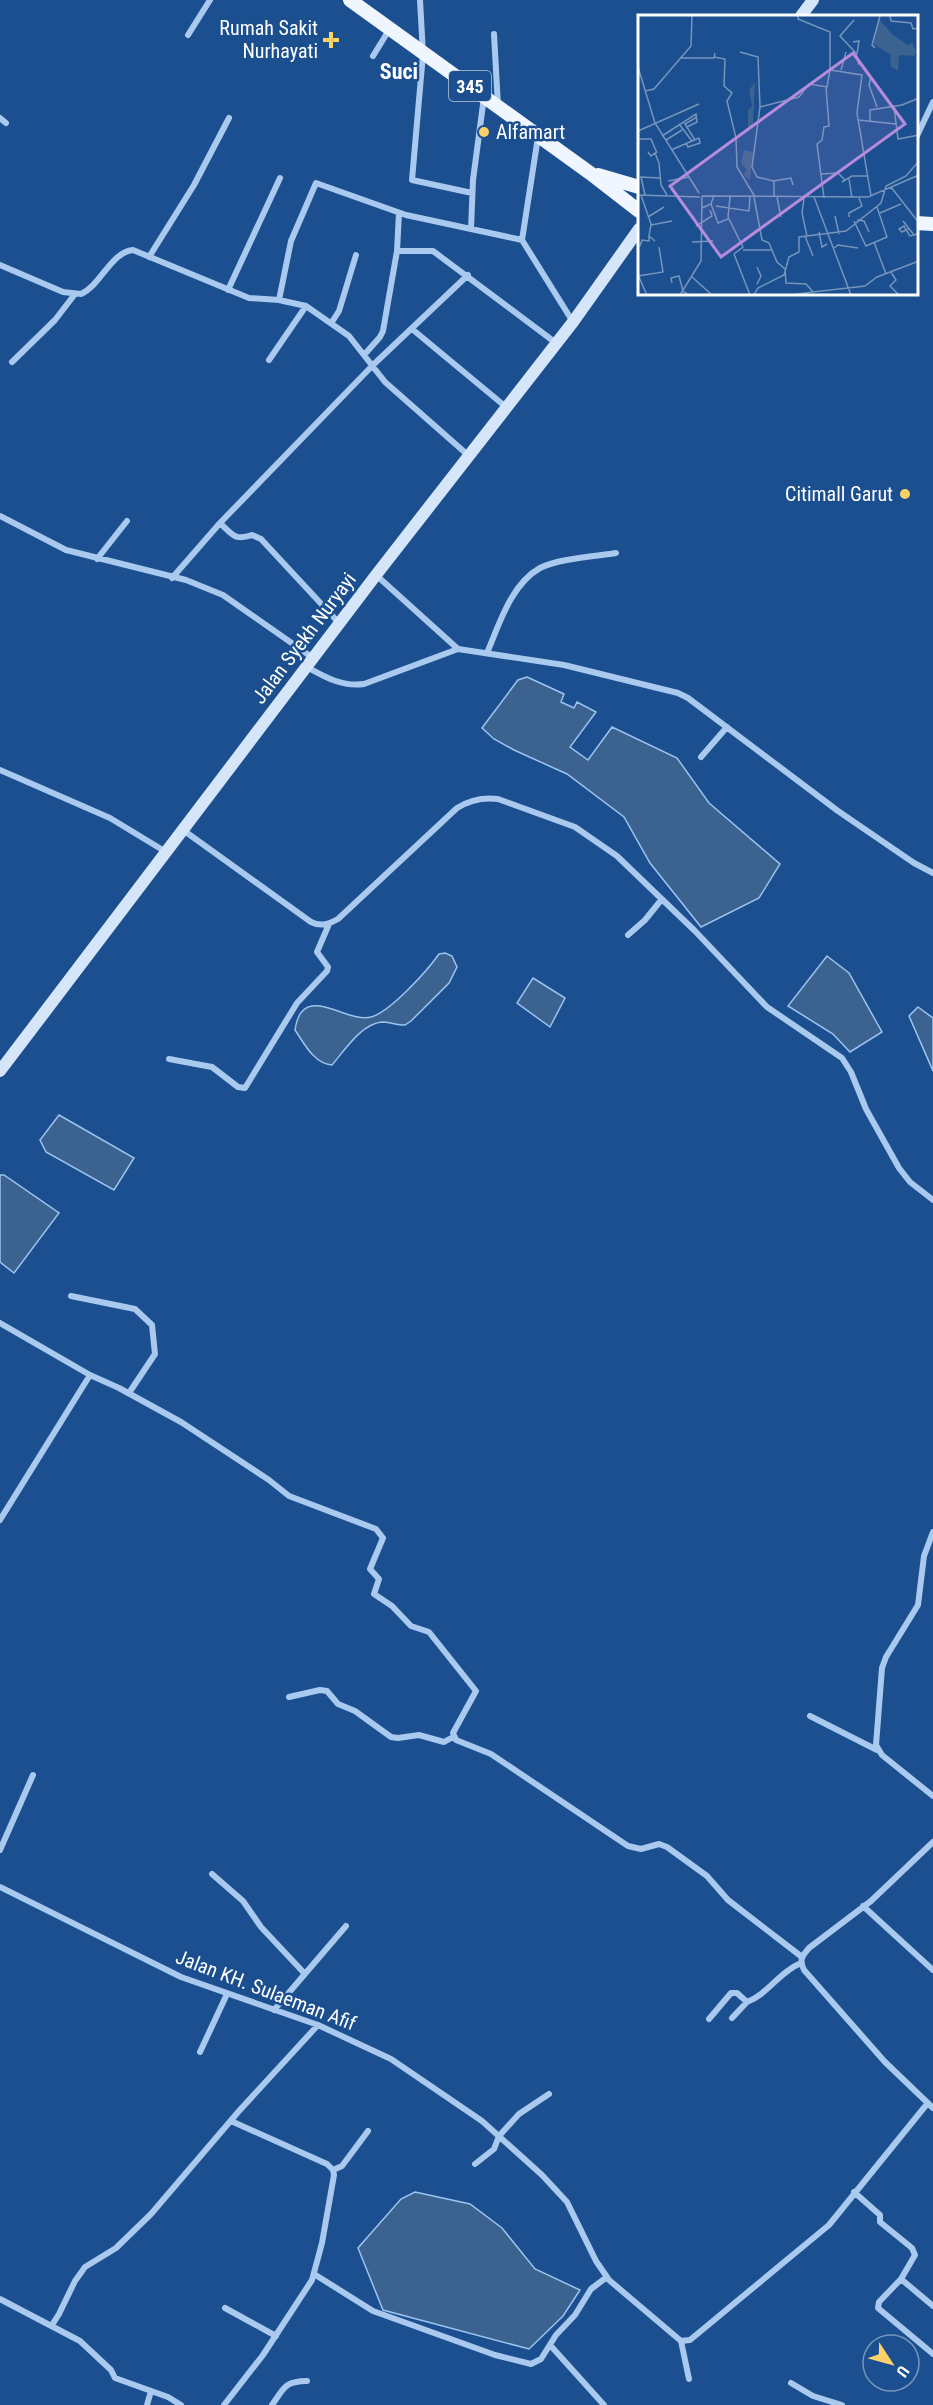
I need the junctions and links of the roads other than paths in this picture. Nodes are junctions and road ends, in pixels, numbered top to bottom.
1 (210, 0) edge
2 (350, 0) edge
3 (420, 0) edge
4 (813, 0) edge
5 (802, 15) edge
6 (389, 30) junction
7 (494, 34) dead end
8 (188, 35) dead end
9 (423, 54) junction
10 (373, 56) dead end
11 (484, 96) junction
12 (933, 102) edge
13 (498, 107) junction
14 (0, 118) edge
15 (229, 118) dead end
16 (6, 123) dead end
17 (918, 134) edge
18 (538, 136) junction
19 (590, 173) junction
20 (280, 178) dead end
21 (638, 187) edge
22 (472, 193) junction
23 (638, 210) edge
24 (399, 213) junction
25 (918, 223) edge
26 (933, 224) edge
27 (471, 229) junction
28 (522, 240) junction
29 (635, 241) edge
30 (397, 251) junction
31 (356, 255) dead end
32 (149, 257) junction
33 (0, 265) edge
34 (468, 275) junction
35 (228, 290) junction
36 (75, 294) junction
37 (279, 300) junction
38 (306, 306) junction
39 (332, 322) junction
40 (573, 322) junction
41 (412, 329) junction
42 (556, 343) junction
43 (364, 355) junction
44 (269, 360) dead end
45 (12, 362) dead end
46 (374, 365) junction
47 (506, 407) junction
48 (469, 456) junction
49 (0, 516) edge
50 (127, 521) dead end
51 (220, 523) junction
52 (616, 553) dead end
53 (97, 558) junction
54 (376, 575) junction
55 (172, 578) junction
56 (339, 624) junction
57 (458, 649) junction
58 (488, 653) junction
59 (310, 663) junction
60 (727, 727) junction
61 (701, 757) dead end
62 (0, 770) edge
63 (183, 830) junction
64 (166, 852) junction
65 (933, 873) edge
66 (662, 899) junction
67 (329, 924) junction
68 (628, 935) dead end
69 (169, 1059) dead end
70 (0, 1071) edge
71 (933, 1200) edge
72 (71, 1296) dead end
73 (0, 1323) edge
74 (90, 1375) junction
75 (129, 1393) junction
76 (0, 1520) edge
77 (933, 1532) edge
78 (289, 1697) dead end
79 (810, 1716) dead end
80 (453, 1737) junction
81 (877, 1750) junction
82 (33, 1775) dead end
83 (933, 1796) edge
84 (933, 1842) edge
85 (0, 1850) edge
86 (212, 1874) dead end
87 (0, 1887) edge
88 (863, 1906) junction
89 (346, 1926) dead end
90 (801, 1960) junction
91 (933, 1970) edge
92 (305, 1974) junction
93 (227, 1994) junction
94 (747, 2002) junction
95 (274, 2010) junction
96 (732, 2018) dead end
97 (709, 2019) dead end
98 (318, 2025) junction
99 (200, 2052) dead end
100 (549, 2094) dead end
101 (930, 2106) edge
102 (231, 2121) junction
103 (368, 2132) dead end
104 (499, 2136) junction
105 (475, 2164) dead end
106 (333, 2170) junction
107 (854, 2192) junction
108 (314, 2274) junction
109 (607, 2277) junction
110 (901, 2279) junction
111 (0, 2299) edge
112 (933, 2306) edge
113 (225, 2308) dead end
114 (51, 2325) junction
115 (276, 2336) junction
116 (681, 2341) junction
117 (550, 2345) junction
118 (933, 2354) edge
119 (689, 2379) dead end
120 (307, 2381) dead end
121 (791, 2383) dead end
122 (151, 2391) junction
123 (147, 2405) edge
124 (181, 2405) edge
125 (224, 2405) edge
126 (272, 2405) edge
127 (603, 2405) edge
128 (842, 2405) edge

1 - 8 street
2 - 6 main road, 345
3 - 9 street
4 - 5 main road
6 - 9 main road, 345
6 - 10 street
7 - 13 street
9 - 11 main road, 345
9 - 22 street
11 - 13 main road, 345
11 - 22 street
12 - 17 street
13 - 18 main road, 345
14 - 16 street
15 - 32 street
18 - 19 main road, 345
18 - 28 street
19 - 21 main road, 345
19 - 23 main road
20 - 35 street
22 - 27 street
24 - 27 street
24 - 30 street
24 - 37 street
25 - 26 main road
27 - 28 street
28 - 40 street
29 - 40 main road, Jalan Syekh Nuryayi
30 - 34 street
30 - 43 street
31 - 39 street
32 - 35 street
32 - 36 street
33 - 36 street
34 - 41 street
34 - 42 street
35 - 37 street
36 - 45 street
37 - 38 street
38 - 39 street
38 - 44 street
39 - 43 street
40 - 42 main road, Jalan Syekh Nuryayi
41 - 46 street
41 - 47 street
42 - 47 main road, Jalan Syekh Nuryayi
43 - 46 street
46 - 48 street
46 - 51 street
47 - 48 main road, Jalan Syekh Nuryayi
48 - 54 main road, Jalan Syekh Nuryayi
49 - 53 street
50 - 53 street
51 - 55 street
51 - 56 street
52 - 58 street
53 - 55 street
54 - 56 main road, Jalan Syekh Nuryayi
54 - 57 street
55 - 59 street
56 - 59 main road, Jalan Syekh Nuryayi
57 - 58 street
57 - 59 street
58 - 60 street
59 - 63 main road, Jalan Syekh Nuryayi
60 - 61 street
60 - 65 street
62 - 64 street
63 - 64 main road, Jalan Syekh Nuryayi
63 - 67 street
64 - 70 main road, Jalan Syekh Nuryayi
66 - 67 street
66 - 68 street
66 - 71 street
67 - 69 street
72 - 75 street
73 - 74 street
74 - 75 street
74 - 76 street
75 - 80 street
77 - 81 street
78 - 80 street
79 - 81 street
80 - 90 street
81 - 83 street
82 - 85 street
84 - 88 street
86 - 92 street
87 - 93 street, Jalan KH. Sulaeman Afif
88 - 90 street
88 - 91 street
89 - 92 street
90 - 94 street
90 - 101 street
92 - 95 street
93 - 95 street, Jalan KH. Sulaeman Afif
93 - 99 street
94 - 96 street
94 - 97 street
95 - 98 street, Jalan KH. Sulaeman Afif
98 - 102 street
98 - 104 street, Jalan KH. Sulaeman Afif
100 - 104 street
101 - 107 street
102 - 106 street
102 - 114 street
103 - 106 street
104 - 105 street
104 - 109 street, Jalan KH. Sulaeman Afif
106 - 108 street
107 - 110 street
107 - 116 street
108 - 115 street
108 - 117 street
109 - 116 street, Jalan KH. Sulaeman Afif
109 - 117 street
110 - 112 street
110 - 118 street
111 - 114 street
113 - 115 street
114 - 122 street
115 - 125 street
116 - 119 street
117 - 127 street
120 - 126 street
121 - 128 street
122 - 123 street
122 - 124 street

